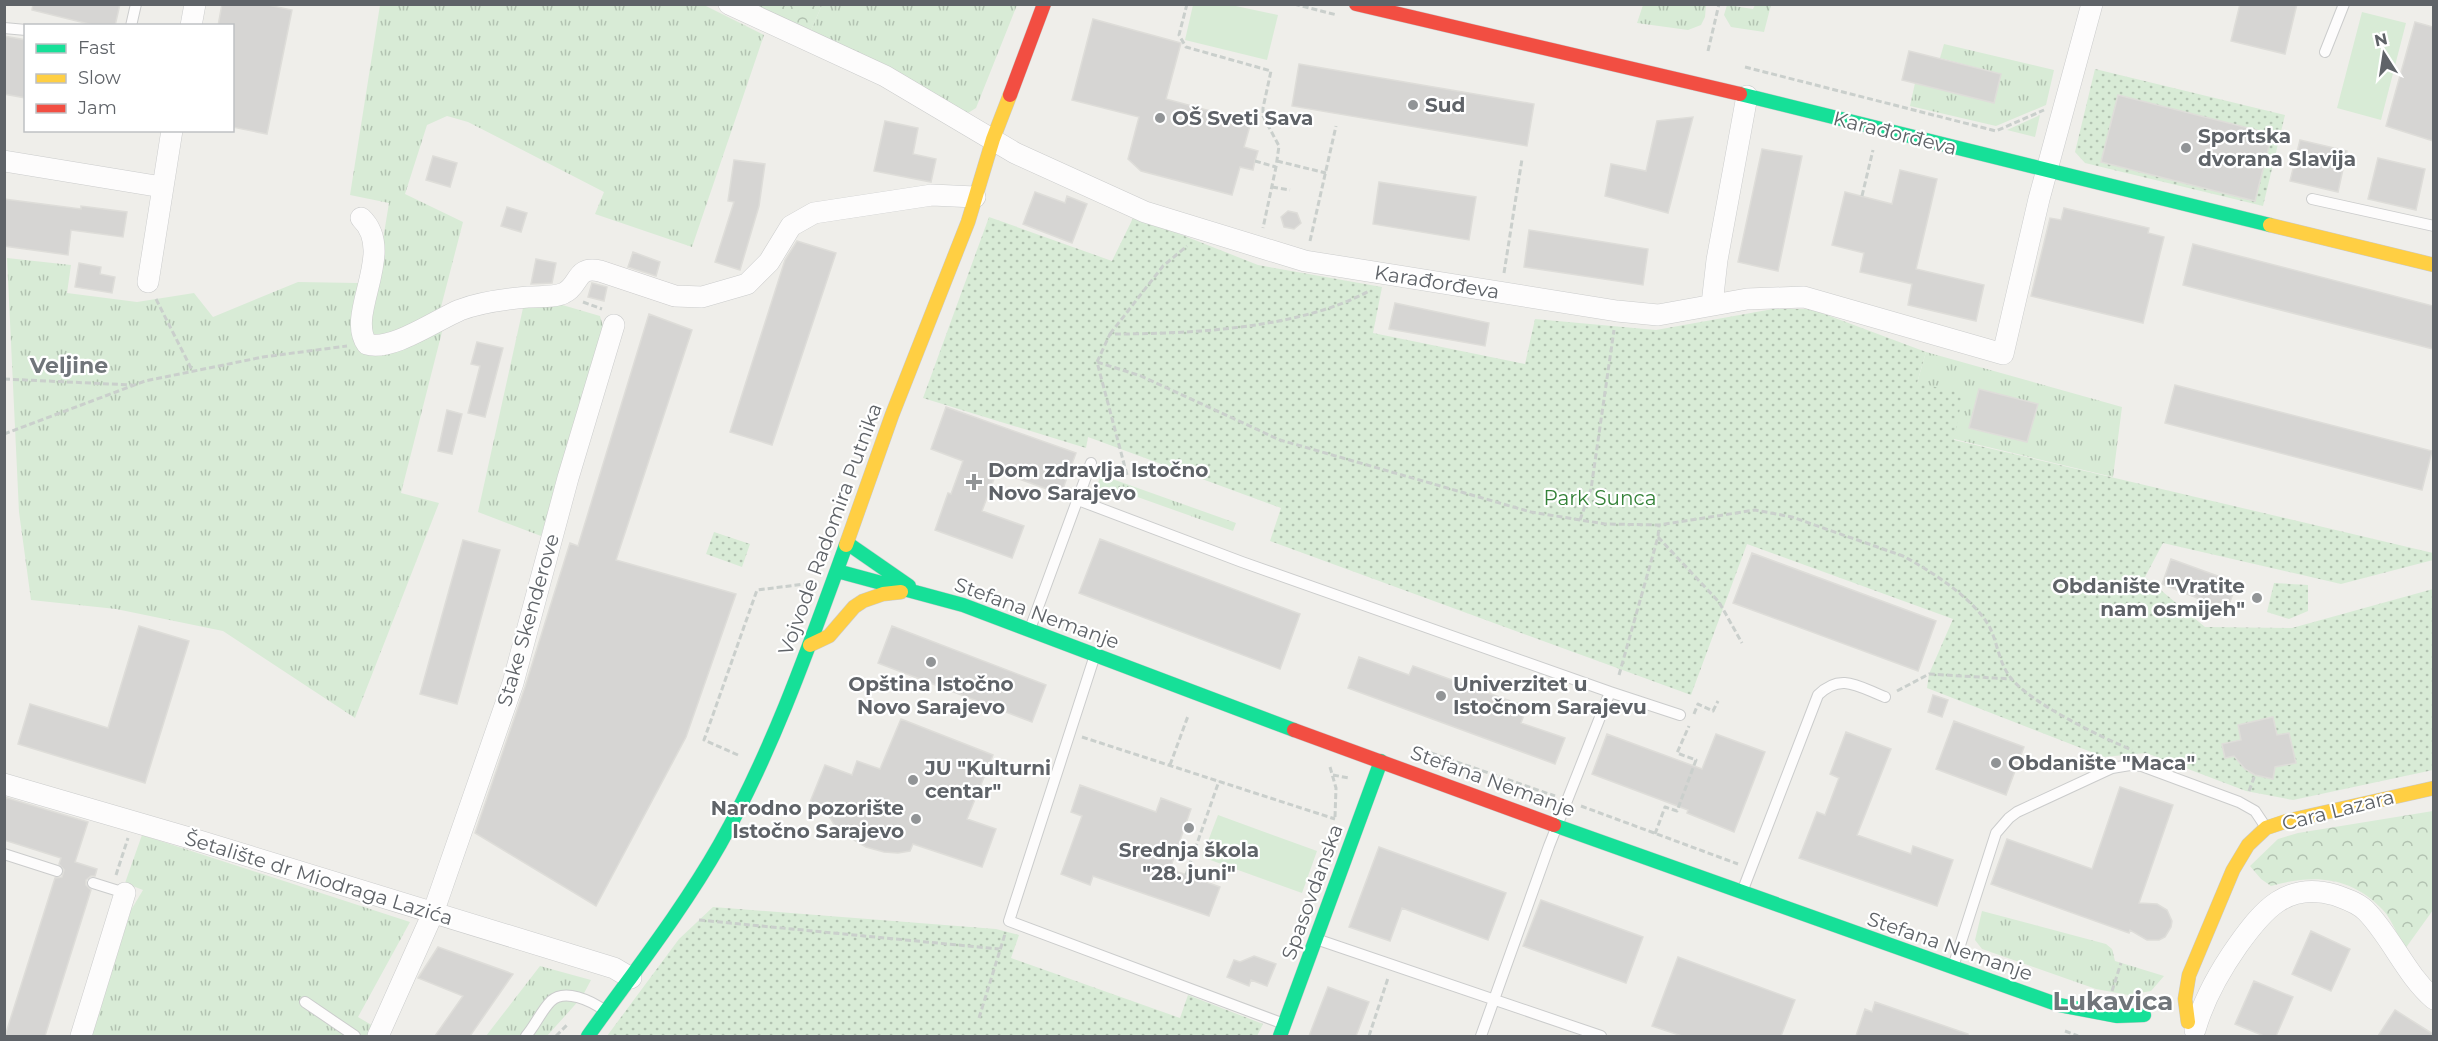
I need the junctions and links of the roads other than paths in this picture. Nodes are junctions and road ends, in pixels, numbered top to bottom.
1 (136, 4) edge
2 (195, 4) edge
3 (729, 4) edge
4 (1044, 4) edge
5 (1356, 4) edge
6 (2092, 4) edge
7 (2344, 4) edge
8 (131, 24) edge
9 (191, 24) edge
10 (4, 28) edge
11 (24, 30) edge
12 (2325, 52) dead end
13 (1747, 96) junction
14 (172, 132) edge
15 (993, 140) junction
16 (4, 161) edge
17 (2047, 169) junction
18 (162, 187) junction
19 (975, 197) junction
20 (2312, 199) dead end
21 (361, 218) dead end
22 (2433, 226) edge
23 (2433, 265) edge
24 (148, 282) road end
25 (1712, 304) junction
26 (614, 325) road end
27 (1091, 463) dead end
28 (1078, 500) junction
29 (847, 543) junction
30 (837, 571) junction
31 (915, 591) junction
32 (1030, 629) junction
33 (810, 645) junction
34 (1095, 655) junction
35 (1610, 692) junction
36 (1885, 697) road end
37 (1680, 715) dead end
38 (1381, 760) junction
39 (4, 784) edge
40 (2433, 788) edge
41 (1557, 826) junction
42 (2266, 828) junction
43 (4, 854) edge
44 (57, 871) dead end
45 (93, 883) dead end
46 (125, 893) joint
47 (1742, 893) junction
48 (433, 913) junction
49 (1316, 939) junction
50 (1952, 967) junction
51 (2188, 975) junction
52 (631, 978) junction
53 (2172, 997) dead end
54 (2433, 999) edge
55 (1493, 1001) junction
56 (305, 1002) dead end
57 (2059, 1005) junction
58 (607, 1012) junction
59 (2172, 1013) dead end
60 (2092, 1025) dead end
61 (2128, 1029) dead end
62 (2193, 1029) edge
63 (1282, 1030) edge
64 (81, 1036) edge
65 (355, 1036) edge
66 (378, 1036) edge
67 (526, 1036) edge
68 (588, 1036) edge
69 (1480, 1036) edge
70 (1601, 1036) edge

1 - 8 lane
2 - 9 street
3 - 15 street, Karađorđeva
4 - 15 main road, Vojvode Radomira Putnika
5 - 13 main road, Karađorđeva
6 - 17 street
7 - 12 lane
10 - 11 lane
13 - 17 main road, Karađorđeva
13 - 25 street
14 - 18 street
15 - 19 main road, Vojvode Radomira Putnika
15 - 25 street, Karađorđeva
16 - 18 street
17 - 23 main road, Karađorđeva
17 - 25 street, Karađorđeva
18 - 24 street
19 - 21 street
19 - 29 main road, Vojvode Radomira Putnika
20 - 22 lane
26 - 48 street, Stake Skenderove
27 - 28 lane
28 - 32 lane
28 - 35 lane
29 - 30 main road, Vojvode Radomira Putnika
29 - 31 main road, Stefana Nemanje
30 - 31 main road, Stefana Nemanje
30 - 33 main road, Vojvode Radomira Putnika
31 - 32 main road, Stefana Nemanje
31 - 33 main road
32 - 34 main road, Stefana Nemanje
33 - 52 main road, Vojvode Radomira Putnika
34 - 38 main road, Stefana Nemanje
34 - 63 lane
35 - 37 lane
35 - 41 lane
36 - 47 lane
38 - 41 main road, Stefana Nemanje
38 - 49 main road, Spasovdanska
39 - 48 street, Šetalište dr Miodraga Lazića
40 - 42 main road, Cara Lazara
41 - 47 main road, Stefana Nemanje
41 - 55 lane
42 - 50 lane
42 - 51 main road, Cara Lazara
43 - 44 lane
45 - 46 lane
46 - 64 street
47 - 50 main road, Stefana Nemanje
48 - 52 street, Šetalište dr Miodraga Lazića
48 - 66 street, Stake Skenderove
49 - 55 lane
49 - 63 main road, Spasovdanska
50 - 57 main road, Stefana Nemanje
51 - 53 main road, Cara Lazara
51 - 62 main road, Cara Lazara
52 - 58 main road, Vojvode Radomira Putnika
54 - 62 street
55 - 69 lane
55 - 70 lane
56 - 65 lane
57 - 60 main road, Stefana Nemanje
57 - 61 main road, Stefana Nemanje
58 - 67 lane
58 - 68 main road, Vojvode Radomira Putnika
59 - 62 main road

